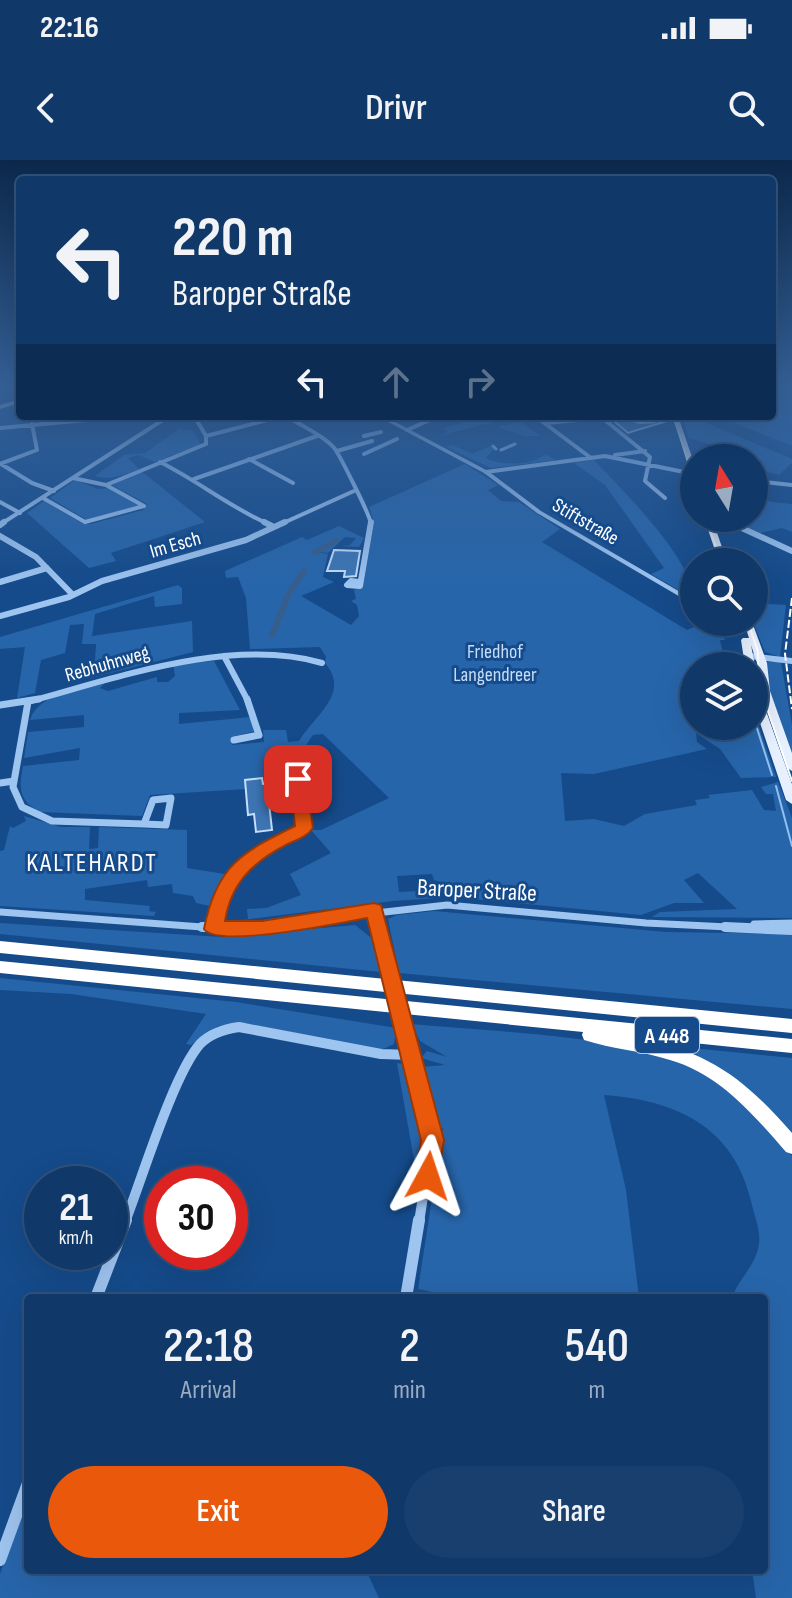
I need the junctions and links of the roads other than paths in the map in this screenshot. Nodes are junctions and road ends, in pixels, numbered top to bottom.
1 (29, 453) edge
2 (112, 453) edge
3 (182, 453) edge
4 (266, 453) edge
5 (338, 453) edge
6 (450, 453) edge
7 (585, 453) edge
8 (633, 453) edge
9 (647, 453) edge
10 (609, 457) junction
11 (591, 458) junction
12 (249, 459) junction
13 (159, 462) junction
14 (0, 464) edge
15 (650, 464) junction
16 (680, 470) edge
17 (486, 472) junction
18 (73, 478) junction
19 (194, 479) junction
20 (768, 482) edge
21 (293, 483) dead end
22 (106, 485) junction
23 (792, 485) edge
24 (54, 491) junction
25 (354, 491) junction
26 (43, 498) junction
27 (665, 498) dead end
28 (0, 502) edge
29 (20, 513) junction
30 (0, 525) edge
31 (274, 527) junction
32 (751, 532) edge
33 (0, 536) edge
34 (792, 551) edge
35 (47, 568) junction
36 (0, 582) edge
37 (359, 584) dead end
38 (73, 595) junction
39 (680, 595) edge
40 (0, 616) edge
41 (224, 656) junction
42 (768, 660) edge
43 (792, 661) edge
44 (322, 663) dead end
45 (768, 700) edge
46 (28, 702) junction
47 (0, 705) edge
48 (768, 731) edge
49 (234, 740) dead end
50 (792, 768) edge
51 (297, 774) dead end
52 (14, 781) junction
53 (0, 783) edge
54 (792, 800) edge
55 (144, 825) dead end
56 (374, 910) junction
57 (0, 912) edge
58 (792, 923) edge
59 (713, 927) junction
60 (214, 929) junction
61 (792, 930) edge
62 (0, 947) edge
63 (0, 967) edge
64 (543, 1023) junction
65 (792, 1026) edge
66 (792, 1046) edge
67 (409, 1051) junction
68 (792, 1146) edge
69 (98, 1294) edge
70 (407, 1294) edge
71 (24, 1494) edge
72 (0, 1560) edge

1 - 14 street
2 - 18 street
3 - 13 street
4 - 12 street
5 - 25 street
6 - 17 street, Stiftstraße
7 - 11 street
8 - 10 street
9 - 15 street
10 - 11 street
10 - 15 street
11 - 17 street
12 - 19 street
12 - 21 street
13 - 19 street
13 - 22 street
14 - 24 street
15 - 16 street
15 - 27 street
17 - 39 street, Stiftstraße
18 - 22 street
18 - 24 street
19 - 31 street
20 - 23 street
22 - 26 street
24 - 26 street
25 - 31 street, Im Esch
25 - 37 street
26 - 29 street
28 - 29 street
29 - 30 street
31 - 38 street, Im Esch
32 - 34 street
33 - 35 street
35 - 36 street
35 - 38 street
38 - 40 street, Im Esch
41 - 44 street, Rebhuhnweg
41 - 46 street, Rebhuhnweg
41 - 49 street
42 - 43 street
45 - 50 main road
46 - 47 street, Rebhuhnweg
46 - 52 street
48 - 54 main road
51 - 60 street
52 - 53 street
52 - 55 street
56 - 59 street, Baroper Straße
56 - 60 street, Baroper Straße
56 - 67 street, bridge
57 - 60 street, Baroper Straße
58 - 59 street, Baroper Straße
59 - 61 street, Baroper Straße
62 - 65 highway, A 448
63 - 64 highway, A 448
64 - 66 highway, A 448
64 - 68 highway
67 - 69 street
67 - 70 street
71 - 72 street

